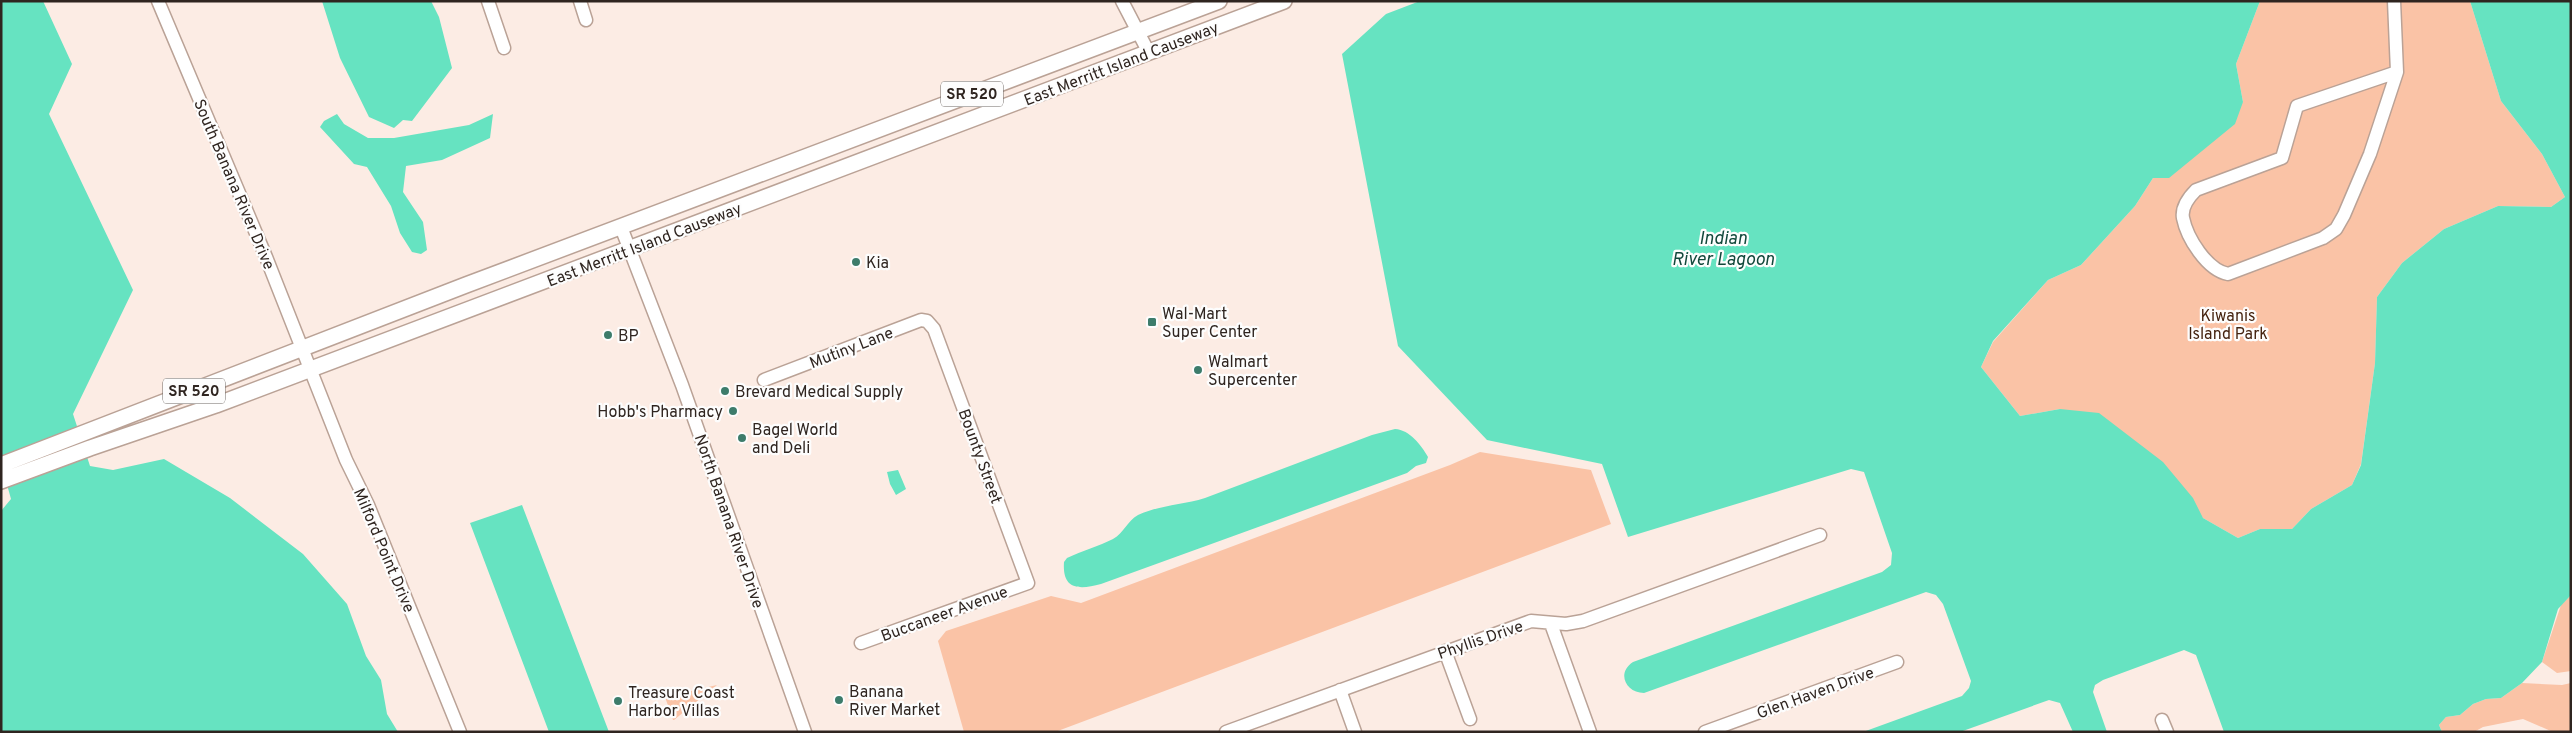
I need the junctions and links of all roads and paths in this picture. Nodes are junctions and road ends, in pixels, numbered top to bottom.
1 (158, 1) edge
2 (488, 1) edge
3 (580, 1) edge
4 (1122, 1) edge
5 (1219, 1) edge
6 (1284, 1) edge
7 (2394, 1) edge
8 (586, 20) dead end
9 (1139, 31) junction
10 (504, 48) dead end
11 (1149, 53) junction
12 (2397, 72) junction
13 (621, 227) junction
14 (630, 250) junction
15 (934, 328) joint
16 (302, 350) junction
17 (310, 368) junction
18 (764, 380) dead end
19 (1, 465) edge
20 (1, 481) edge
21 (1820, 535) dead end
22 (1028, 583) joint
23 (1550, 624) junction
24 (861, 643) dead end
25 (1445, 651) junction
26 (1897, 662) dead end
27 (1340, 690) junction
28 (1470, 719) dead end
29 (1232, 731) edge
30 (460, 732) edge
31 (805, 732) edge
32 (1355, 732) edge
33 (1590, 732) edge
34 (1705, 732) edge

1 - 16 street, South Banana River Drive
2 - 10 street
3 - 8 street
4 - 9 street
5 - 9 main road, East Merritt Island Causeway / SR 520
6 - 11 main road, East Merritt Island Causeway / SR 520
7 - 12 street
9 - 11 street
9 - 13 main road, East Merritt Island Causeway / SR 520
11 - 14 main road, East Merritt Island Causeway / SR 520
12 - 12 street
13 - 14 street, North Banana River Drive
13 - 16 main road, East Merritt Island Causeway / SR 520
14 - 17 main road, East Merritt Island Causeway / SR 520
14 - 31 street, North Banana River Drive
15 - 18 street, Mutiny Lane
15 - 22 street, Bounty Street
16 - 17 street, South Banana River Drive
16 - 19 main road, East Merritt Island Causeway / SR 520
17 - 20 main road, East Merritt Island Causeway / SR 520
17 - 30 street, Milford Point Drive
21 - 23 street, Phyllis Drive
22 - 24 street, Buccaneer Avenue
23 - 25 street, Phyllis Drive
23 - 33 street
25 - 27 street, Phyllis Drive
25 - 28 street
26 - 34 street, Glen Haven Drive
27 - 29 street, Phyllis Drive
27 - 32 street

